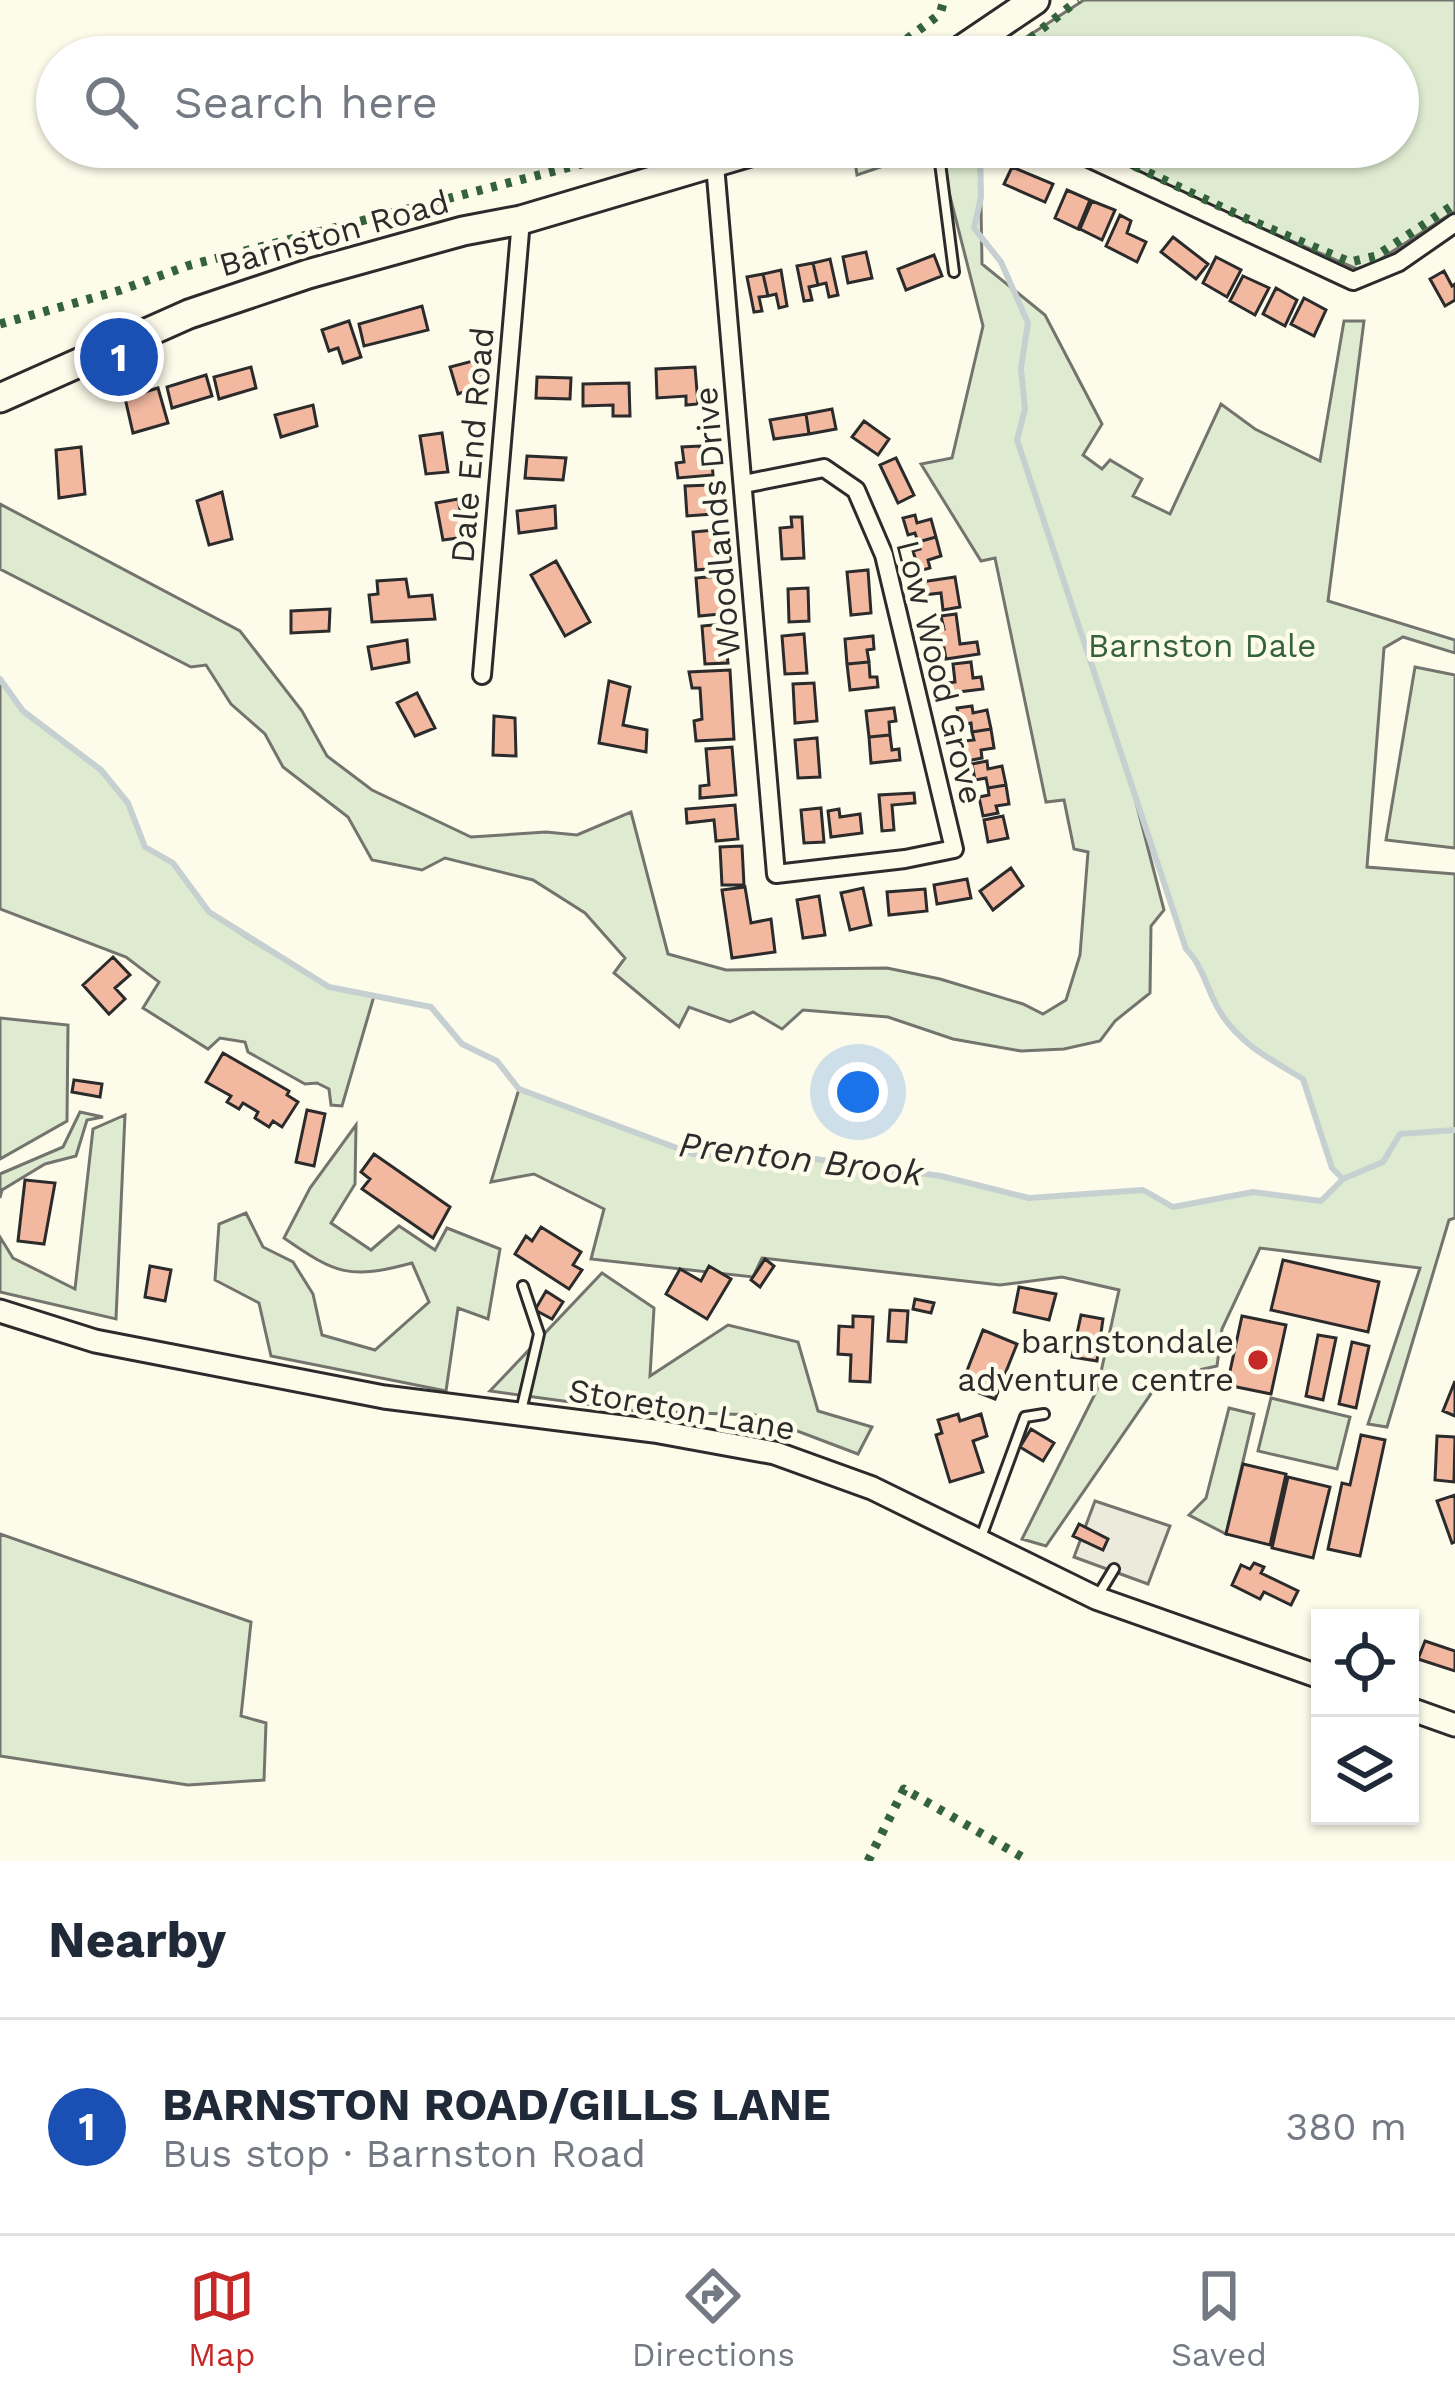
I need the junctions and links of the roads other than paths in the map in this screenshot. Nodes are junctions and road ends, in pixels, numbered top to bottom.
1 (1035, 0) edge
2 (989, 36) edge
3 (704, 168) edge
4 (715, 168) edge
5 (941, 168) edge
6 (1110, 168) edge
7 (521, 220) junction
8 (1455, 223) edge
9 (954, 272) dead end
10 (0, 398) edge
11 (744, 484) junction
12 (482, 675) dead end
13 (776, 874) joint
14 (523, 1286) dead end
15 (0, 1311) edge
16 (1044, 1414) dead end
17 (521, 1415) junction
18 (980, 1541) junction
19 (1114, 1569) dead end
20 (1096, 1598) junction
21 (1311, 1674) edge
22 (1419, 1712) edge
23 (1455, 1725) edge

1 - 2 main road
3 - 7 main road, Barnston Road
4 - 11 street, Woodlands Drive
5 - 9 lane
6 - 8 street
7 - 10 main road, Barnston Road
7 - 12 street, Dale End Road
11 - 13 street, Woodlands Drive
11 - 13 street, Low Wood Grove
14 - 17 lane
15 - 17 street, Storeton Lane
16 - 18 lane
17 - 18 street, Storeton Lane
18 - 20 street, Storeton Lane
19 - 20 lane
20 - 21 street, Storeton Lane
22 - 23 street

